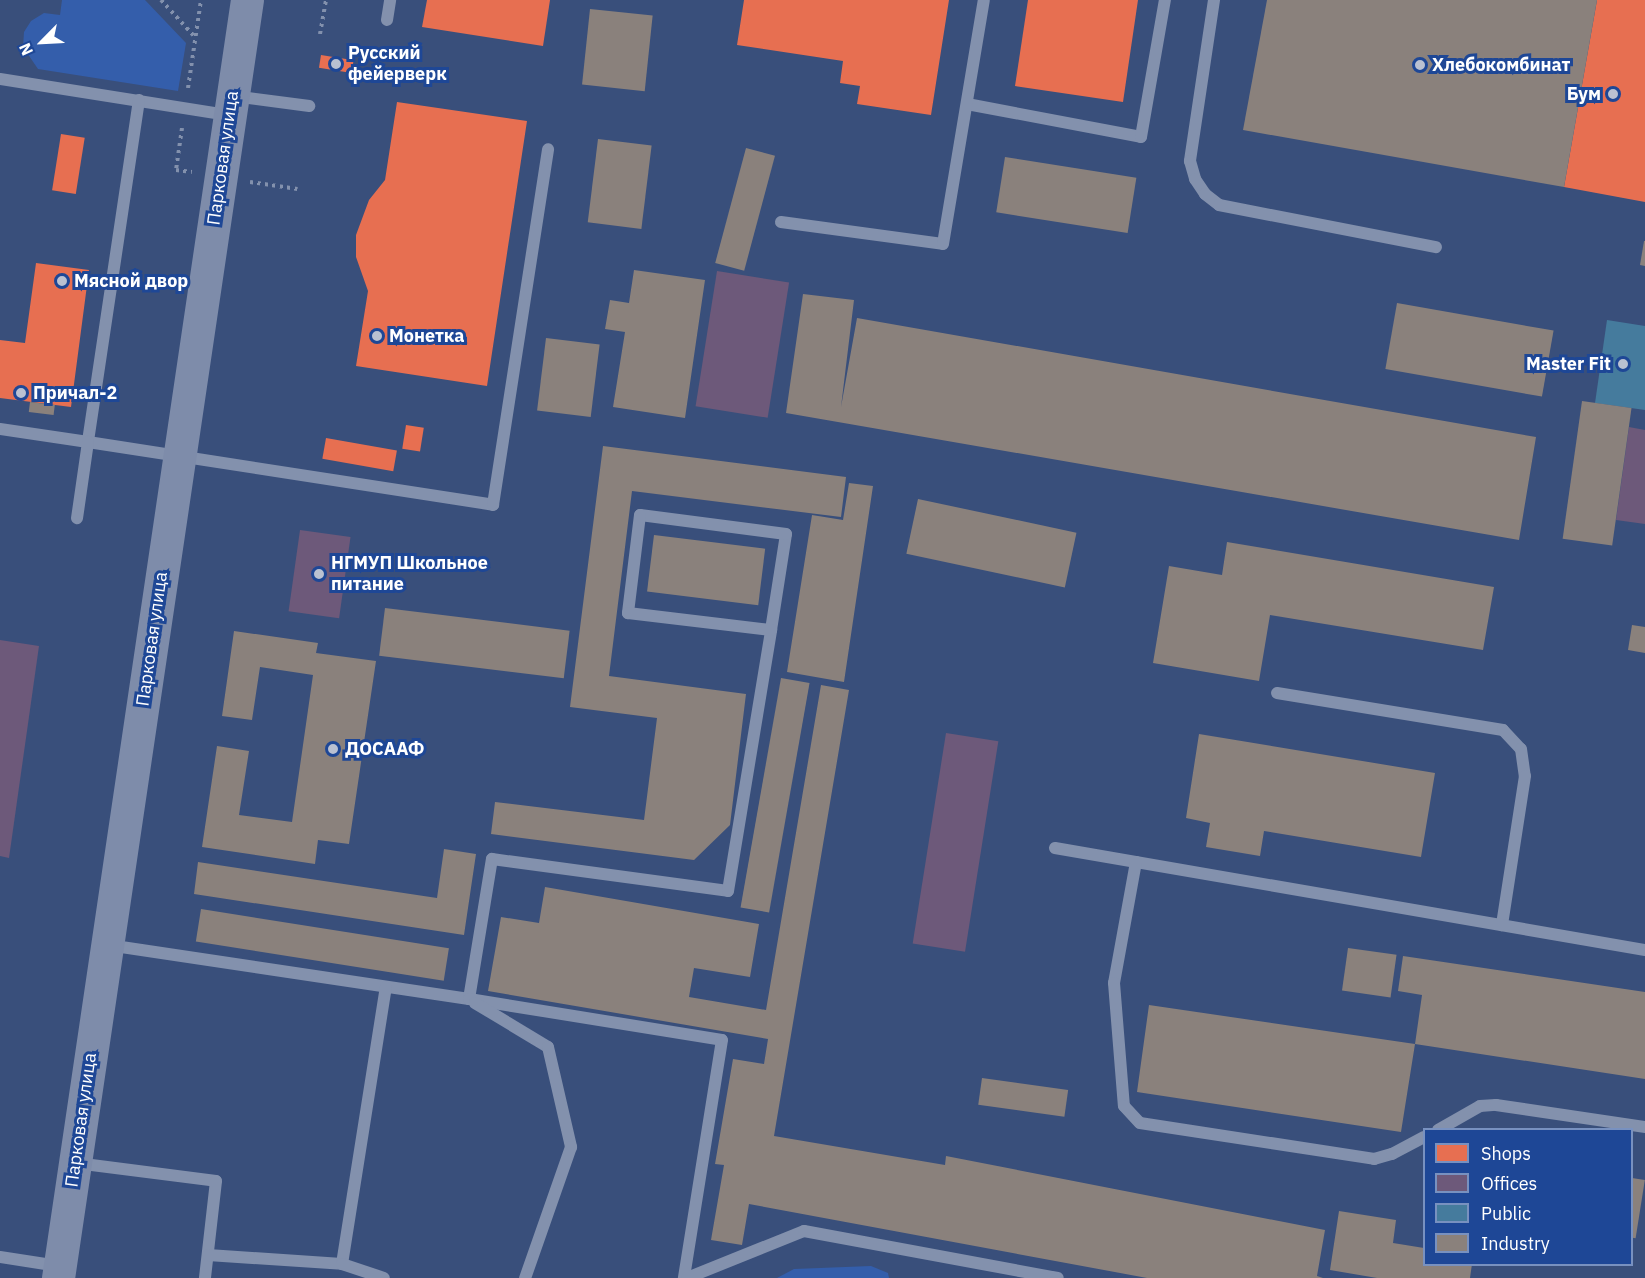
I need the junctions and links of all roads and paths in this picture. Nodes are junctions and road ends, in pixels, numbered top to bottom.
1 (161, 0) edge
2 (247, 0) edge
3 (326, 0) edge
4 (390, 0) edge
5 (984, 0) edge
6 (1165, 0) edge
7 (1214, 0) edge
8 (387, 20) dead end
9 (320, 34) dead end
10 (196, 38) dead end
11 (0, 79) edge
12 (139, 100) junction
13 (967, 104) junction
14 (230, 106) junction
15 (309, 106) dead end
16 (549, 149) dead end
17 (781, 222) dead end
18 (1436, 247) dead end
19 (0, 429) edge
20 (88, 442) junction
21 (179, 456) junction
22 (77, 518) dead end
23 (771, 630) junction
24 (1277, 693) dead end
25 (1055, 848) dead end
26 (1136, 862) junction
27 (1502, 926) junction
28 (107, 945) junction
29 (1645, 950) edge
30 (386, 987) junction
31 (469, 999) junction
32 (1645, 1127) edge
33 (1442, 1128) edge
34 (1423, 1138) edge
35 (75, 1163) junction
36 (208, 1255) junction
37 (0, 1257) edge
38 (342, 1264) junction
39 (59, 1272) edge
40 (205, 1278) edge
41 (384, 1278) edge
42 (525, 1278) edge
43 (686, 1278) edge
44 (1059, 1278) edge

1 - 10 path
2 - 14 main road, Парковая улица
3 - 9 path
4 - 8 lane
5 - 13 lane
6 - 13 lane
7 - 18 lane
11 - 12 lane
12 - 14 lane
12 - 20 lane
13 - 17 lane
14 - 15 lane
14 - 21 main road, Парковая улица
16 - 21 lane
19 - 20 lane
20 - 21 lane
20 - 22 lane
21 - 28 main road, Парковая улица
23 - 23 lane
23 - 31 lane
24 - 27 lane
25 - 26 lane
26 - 27 lane
26 - 34 lane
27 - 29 lane
28 - 30 lane
28 - 35 main road, Парковая улица
30 - 31 lane
30 - 38 lane
31 - 42 lane
31 - 43 lane
32 - 33 lane
35 - 36 lane
35 - 39 main road, Парковая улица
36 - 38 lane
36 - 40 lane
37 - 39 lane
38 - 41 lane
43 - 44 lane

